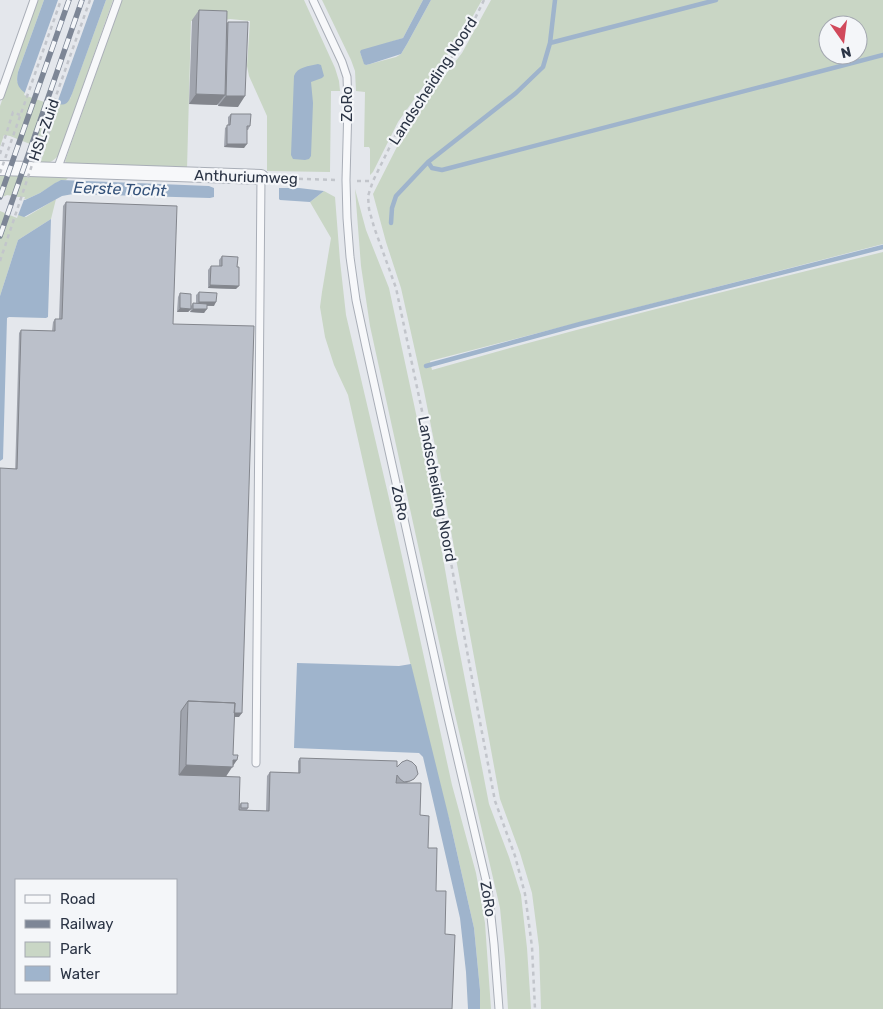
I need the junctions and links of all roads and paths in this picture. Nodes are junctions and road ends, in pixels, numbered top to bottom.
1 (34, 0) edge
2 (61, 0) edge
3 (90, 0) edge
4 (118, 0) edge
5 (313, 0) edge
6 (484, 0) edge
7 (0, 96) edge
8 (20, 115) junction
9 (46, 125) junction
10 (43, 151) dead end
11 (0, 154) edge
12 (0, 168) edge
13 (57, 170) junction
14 (0, 173) edge
15 (260, 177) junction
16 (346, 180) junction
17 (373, 181) junction
18 (0, 261) edge
19 (256, 763) dead end
20 (499, 1009) edge
21 (535, 1009) edge

1 - 7 lane
2 - 8 path, HSL-Zuid, bridge
3 - 9 path, HSL-Zuid, bridge
4 - 13 lane
5 - 16 lane, ZoRo
6 - 17 path, Landscheiding Noord
8 - 11 path
8 - 14 path, HSL-Zuid, bridge
9 - 10 path
9 - 18 path, HSL-Zuid, bridge
12 - 13 street, Anthuriumweg
13 - 15 street, Anthuriumweg
15 - 16 path, Anthuriumweg
15 - 19 lane
16 - 17 path, Anthuriumweg
16 - 20 lane, ZoRo
17 - 21 path, Landscheiding Noord

